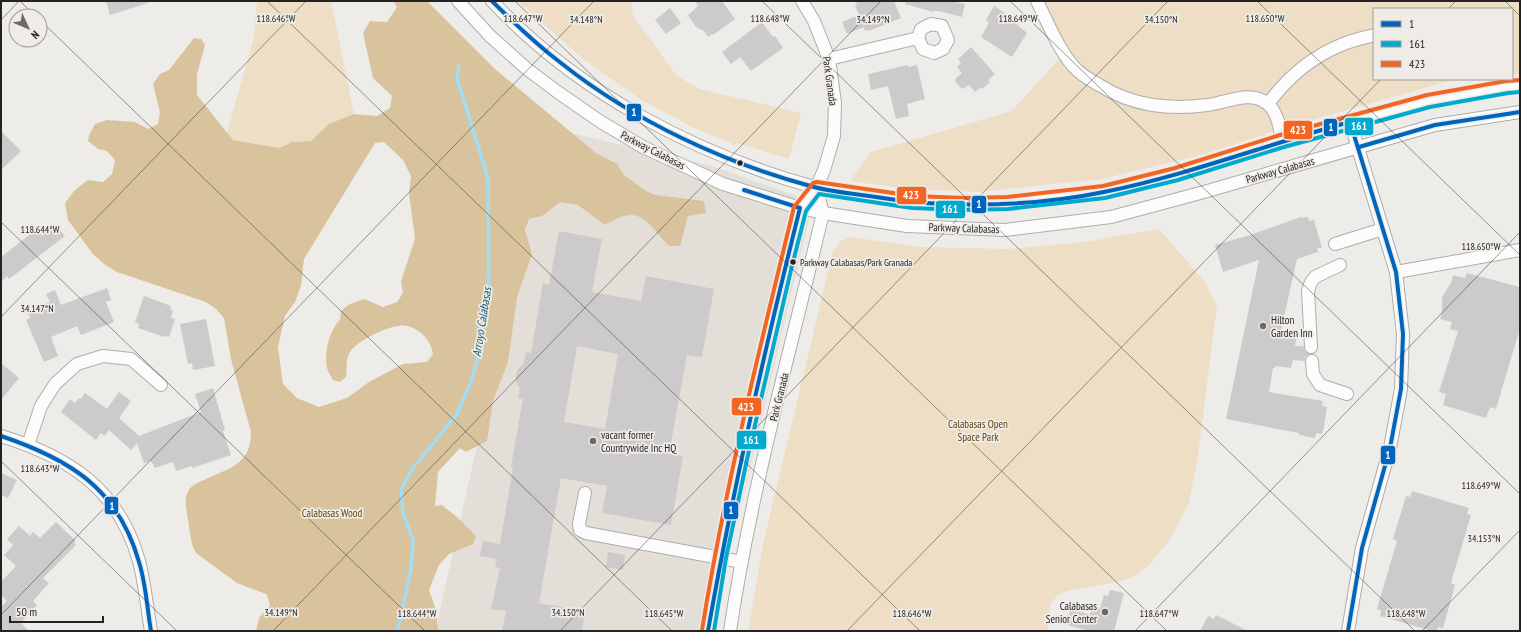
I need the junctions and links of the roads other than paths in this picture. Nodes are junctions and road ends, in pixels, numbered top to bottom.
1 (458, 1) edge
2 (492, 1) edge
3 (802, 1) edge
4 (1037, 1) edge
5 (1373, 35) edge
6 (918, 38) dead end
7 (829, 59) junction
8 (1520, 86) edge
9 (1268, 104) junction
10 (1520, 112) edge
11 (1350, 122) junction
12 (1282, 141) junction
13 (1359, 147) junction
14 (816, 188) junction
15 (800, 208) junction
16 (823, 213) junction
17 (1383, 229) junction
18 (1335, 244) dead end
19 (1520, 250) edge
20 (1340, 265) dead end
21 (1396, 272) junction
22 (1311, 347) dead end
23 (1312, 361) dead end
24 (162, 386) dead end
25 (1347, 394) dead end
26 (1, 436) edge
27 (28, 445) junction
28 (585, 493) dead end
29 (720, 557) junction
30 (742, 562) junction
31 (151, 631) edge
32 (708, 631) edge
33 (730, 631) edge
34 (1348, 631) edge

1 - 15 street, Parkway Calabasas
2 - 14 street
3 - 7 street, Park Granada
4 - 9 street
5 - 9 street
6 - 7 street
7 - 14 street, Park Granada
8 - 11 street
9 - 12 street
10 - 13 street, Parkway Calabasas
11 - 12 street
11 - 13 street
12 - 14 street
13 - 16 street, Parkway Calabasas
13 - 17 street
14 - 15 street, Park Granada
14 - 16 street, Park Granada
15 - 16 street, Parkway Calabasas
15 - 29 street, Park Granada
16 - 30 street, Park Granada
17 - 18 street
17 - 21 street
19 - 21 street
20 - 22 street
21 - 34 street
23 - 25 street
24 - 27 street
26 - 27 street
27 - 31 street
28 - 29 street
29 - 30 street
29 - 32 street, Park Granada
30 - 33 street, Park Granada

